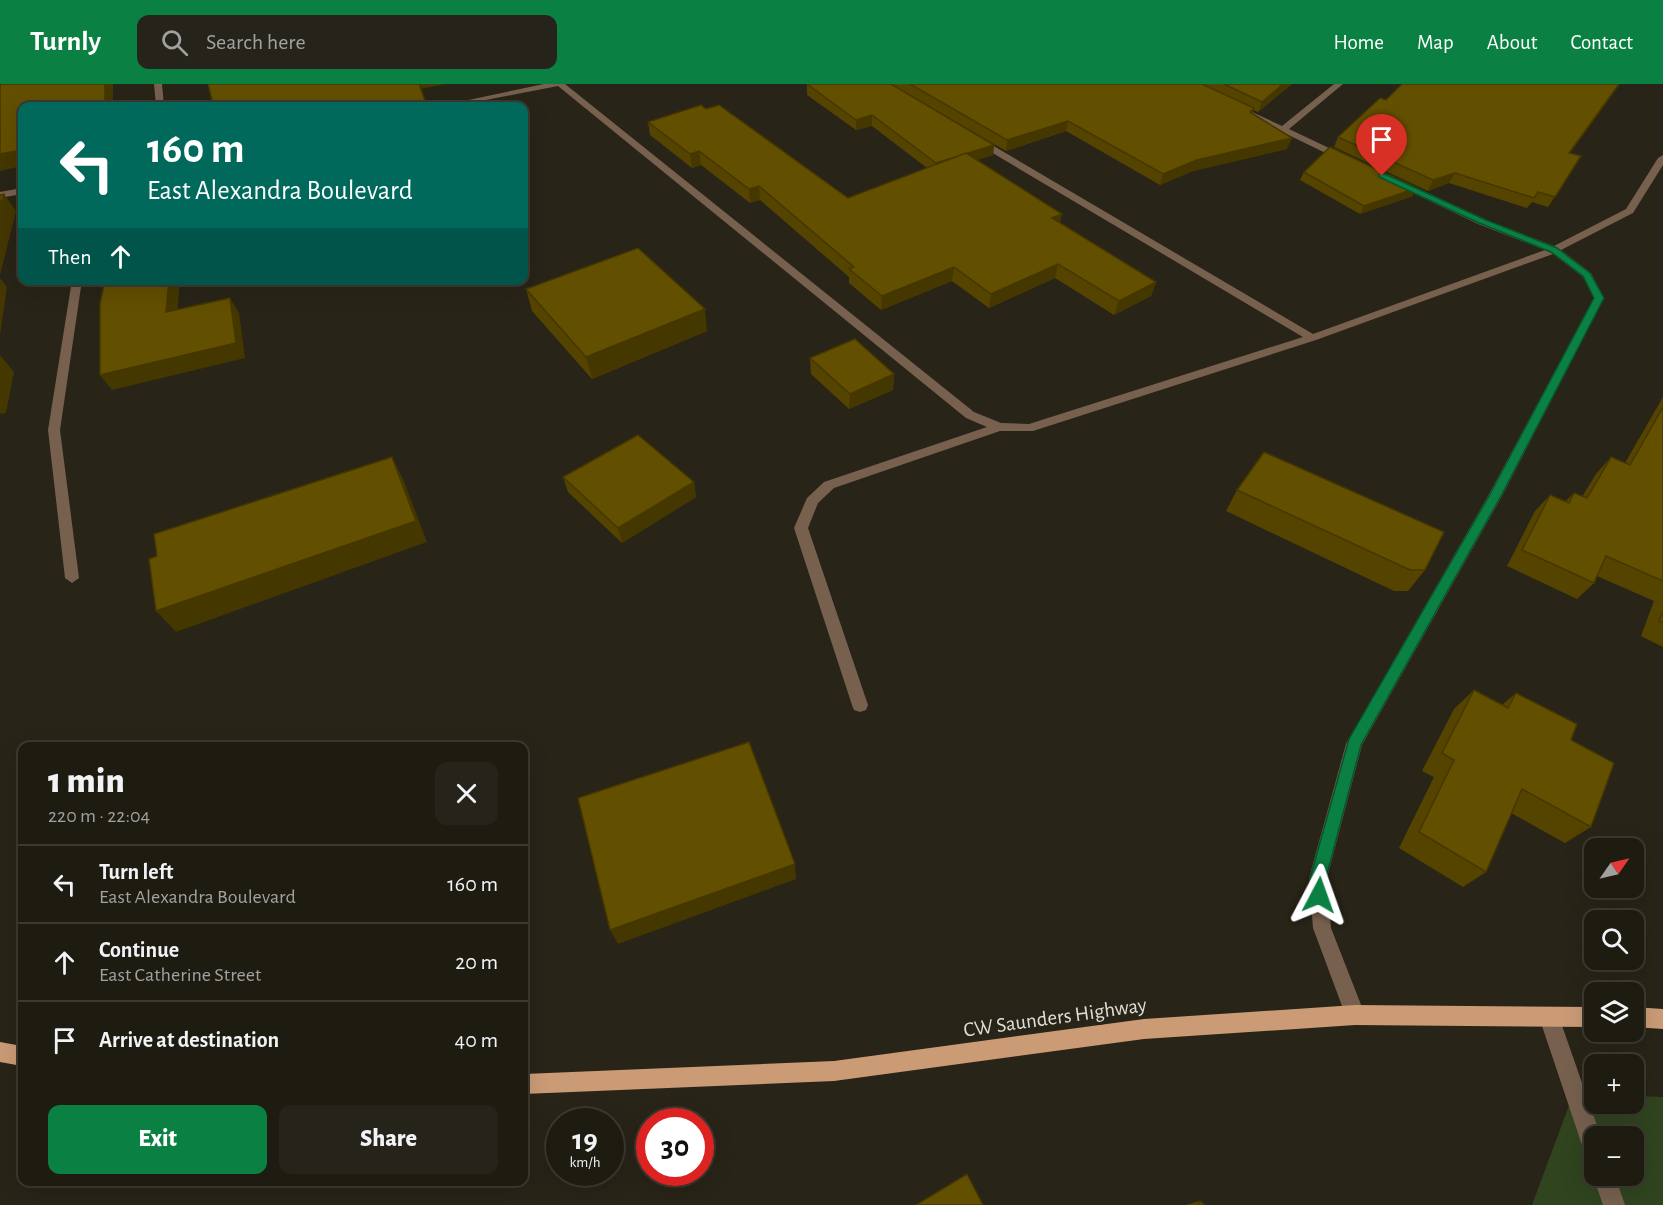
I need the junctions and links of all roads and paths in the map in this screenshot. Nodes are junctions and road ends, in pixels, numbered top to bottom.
1 (158, 84) edge
2 (558, 84) edge
3 (1339, 84) edge
4 (160, 102) edge
5 (465, 102) edge
6 (1239, 109) edge
7 (1281, 130) junction
8 (969, 136) edge
9 (1663, 158) edge
10 (1356, 164) edge
11 (1387, 178) edge
12 (18, 192) edge
13 (0, 195) edge
14 (1554, 250) junction
15 (76, 285) edge
16 (1312, 338) junction
17 (999, 427) junction
18 (72, 578) dead end
19 (860, 705) dead end
20 (1354, 1015) junction
21 (1549, 1017) junction
22 (1584, 1017) edge
23 (1644, 1018) edge
24 (1663, 1019) edge
25 (0, 1052) edge
26 (18, 1055) edge
27 (528, 1084) edge
28 (1586, 1126) edge
29 (1607, 1186) edge
30 (1614, 1205) edge

1 - 4 street
2 - 5 street
2 - 17 street
3 - 7 street
6 - 7 street
7 - 10 street
8 - 16 street
9 - 14 street
11 - 14 street
12 - 13 street
14 - 16 street
14 - 20 street
15 - 18 street
16 - 17 street
17 - 19 street
20 - 21 main road, CW Saunders Highway
20 - 27 main road, CW Saunders Highway
21 - 22 main road, CW Saunders Highway
21 - 28 street
23 - 24 main road
25 - 26 main road
29 - 30 street

